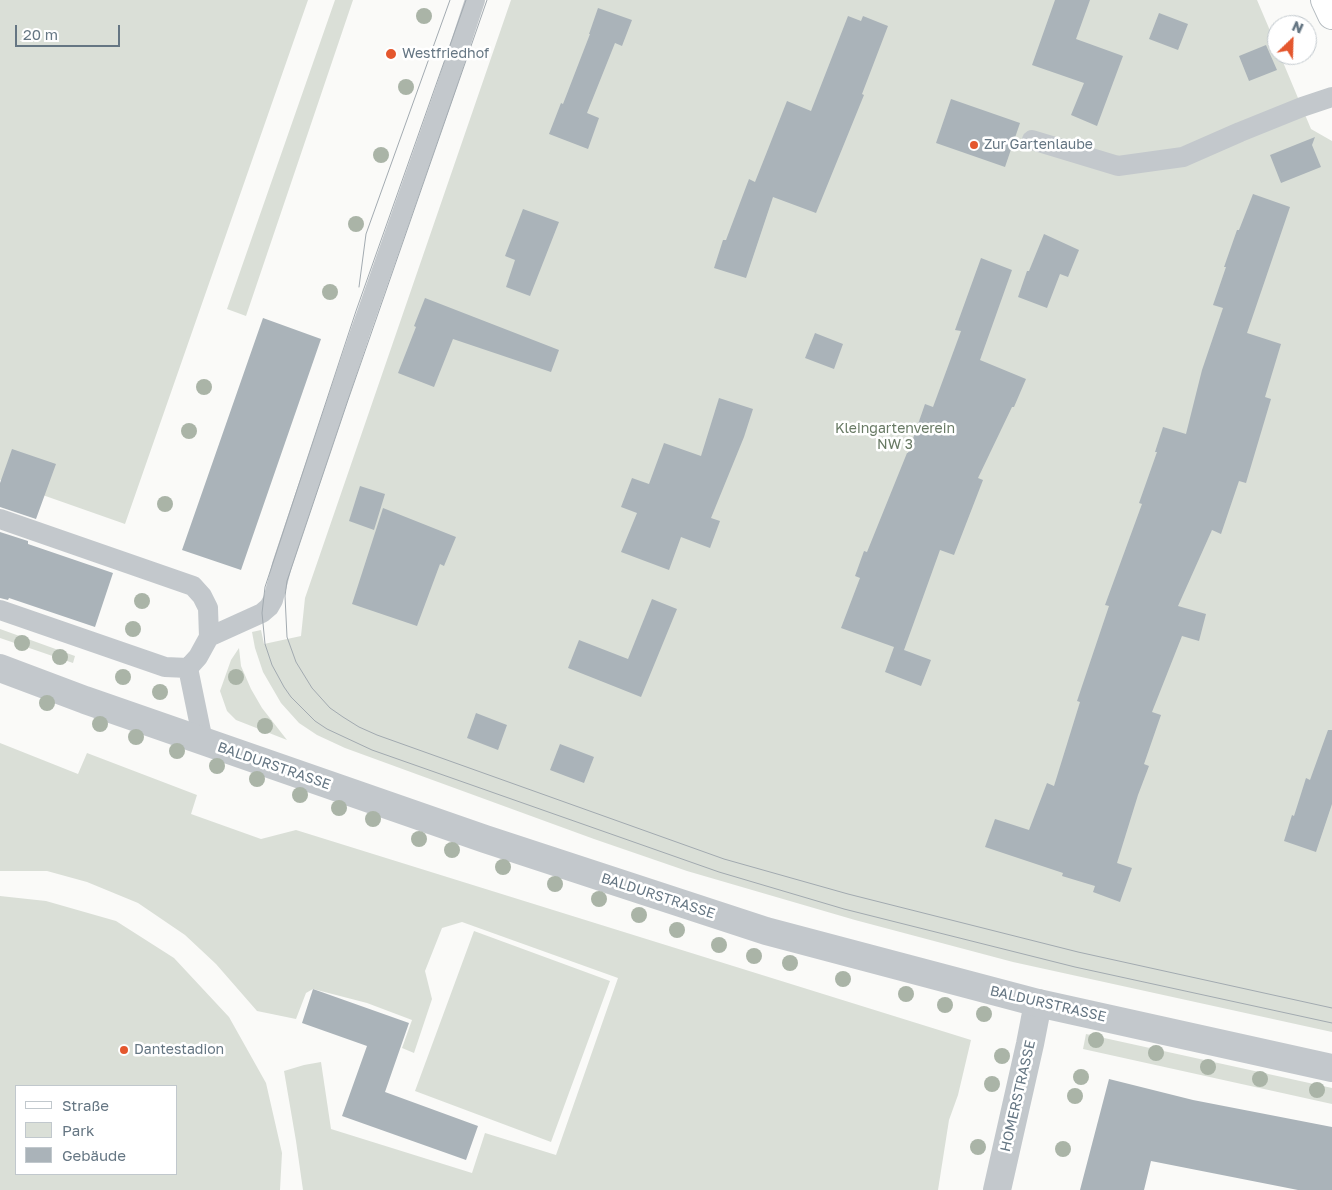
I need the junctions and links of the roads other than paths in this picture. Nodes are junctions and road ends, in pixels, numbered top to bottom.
1 (475, 0) edge
2 (1325, 0) edge
3 (1332, 15) edge
4 (1332, 97) edge
5 (1032, 140) dead end
6 (0, 519) edge
7 (0, 610) edge
8 (209, 637) junction
9 (0, 668) edge
10 (188, 668) junction
11 (203, 741) junction
12 (1038, 1002) junction
13 (1332, 1068) edge
14 (998, 1190) edge

1 - 8 lane
2 - 3 main road
4 - 5 lane
6 - 8 lane
7 - 10 lane
8 - 10 lane
9 - 11 street, BALDURSTRASSE
10 - 11 lane
11 - 12 street, BALDURSTRASSE
12 - 13 street, BALDURSTRASSE
12 - 14 street, HOMERSTRASSE

